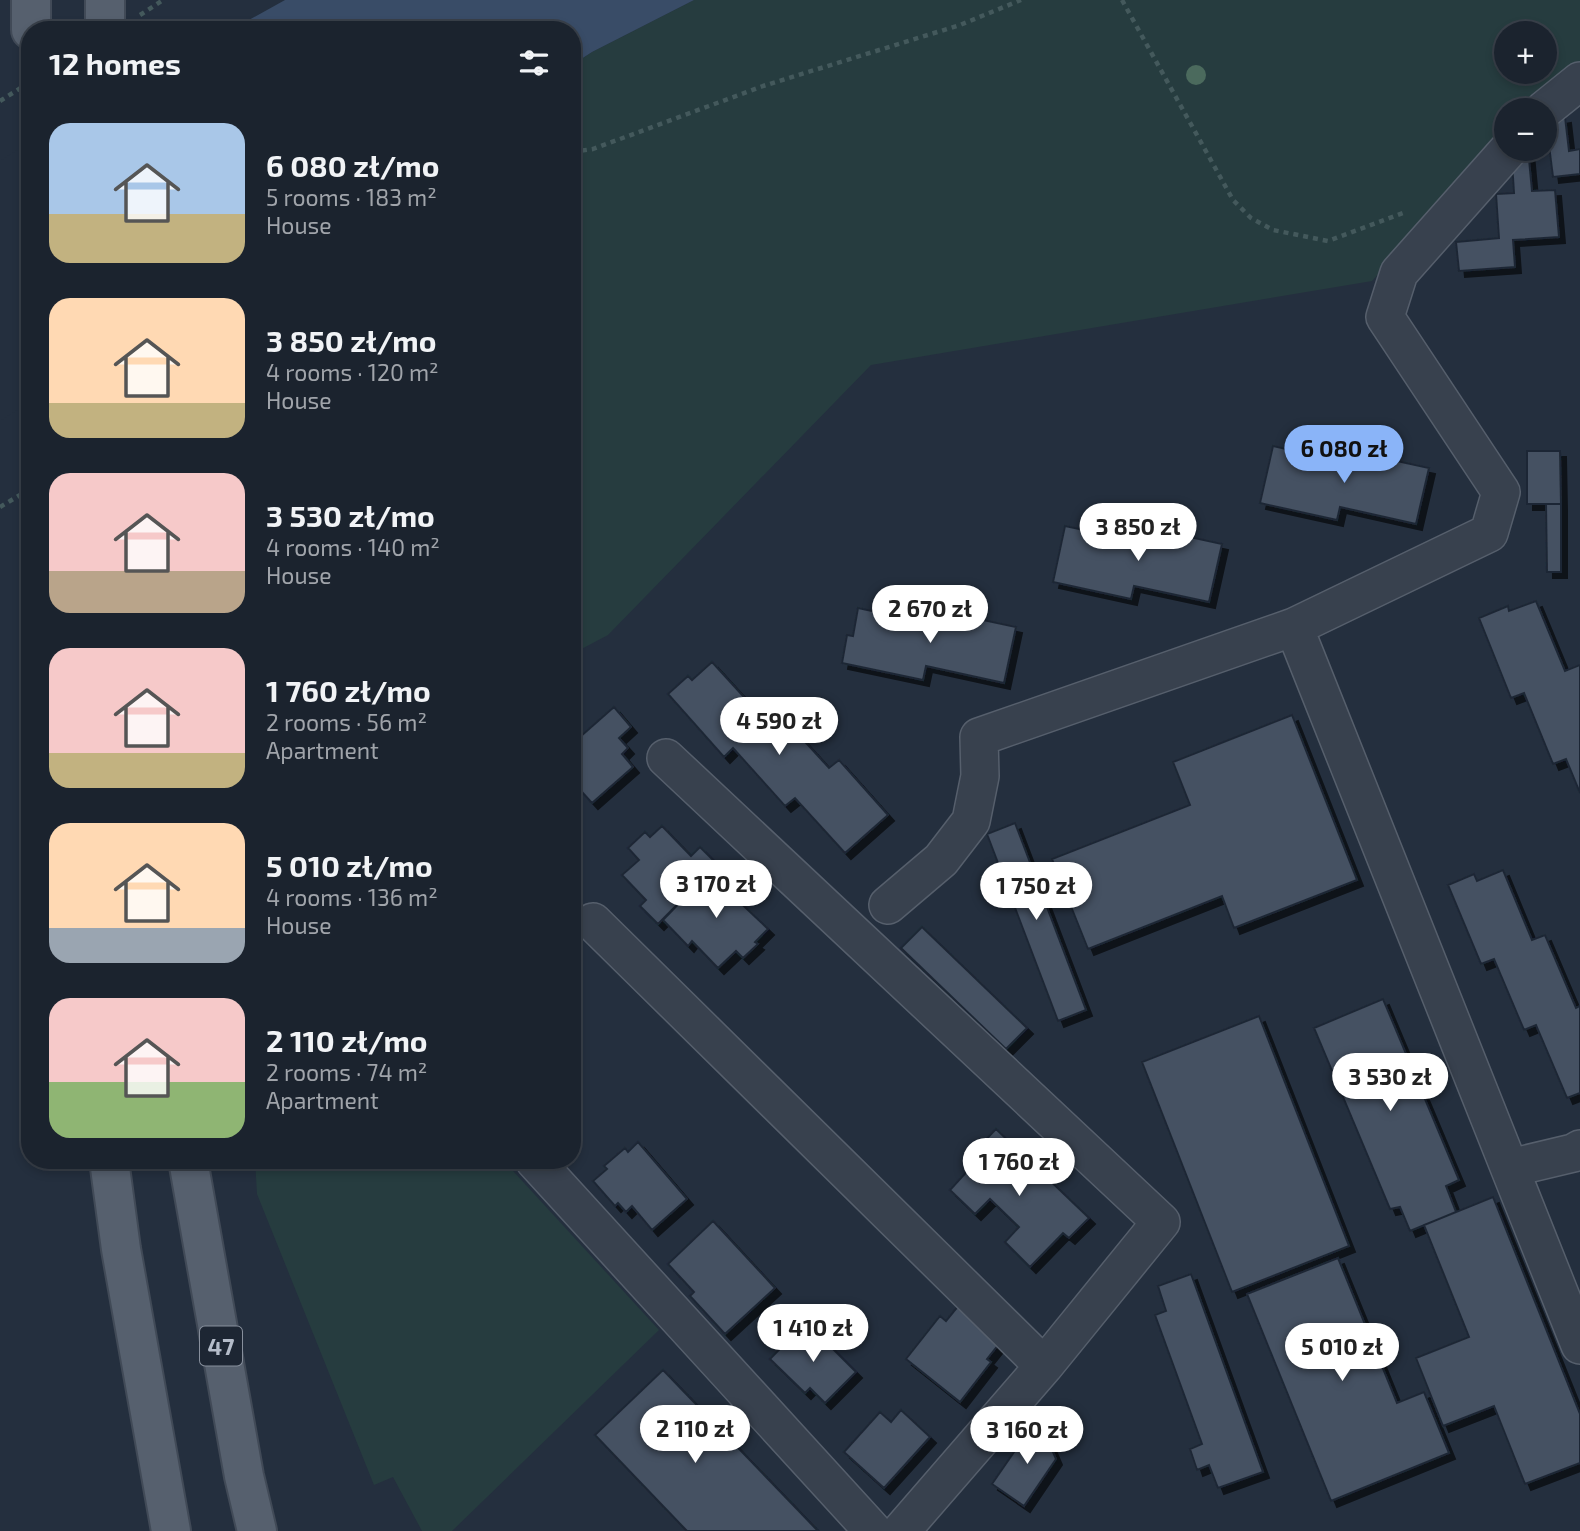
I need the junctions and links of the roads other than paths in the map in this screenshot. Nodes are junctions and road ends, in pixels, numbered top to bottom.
1 (31, 0) edge
2 (105, 0) edge
3 (31, 21) edge
4 (105, 21) edge
5 (1580, 80) edge
6 (1557, 99) edge
7 (1498, 161) edge
8 (1294, 627) junction
9 (666, 758) dead end
10 (888, 905) dead end
11 (593, 922) dead end
12 (1580, 1149) edge
13 (1510, 1168) junction
14 (110, 1169) edge
15 (190, 1169) edge
16 (542, 1169) edge
17 (1580, 1345) edge
18 (1044, 1366) junction
19 (171, 1531) edge
20 (257, 1531) edge
21 (873, 1531) edge
22 (901, 1531) edge

1 - 3 main road
2 - 4 main road
5 - 6 street
7 - 8 street
8 - 10 street
8 - 13 street
9 - 18 street
11 - 18 street
12 - 13 street
13 - 17 street
14 - 19 main road
15 - 20 main road, 47
16 - 21 street
18 - 22 street

